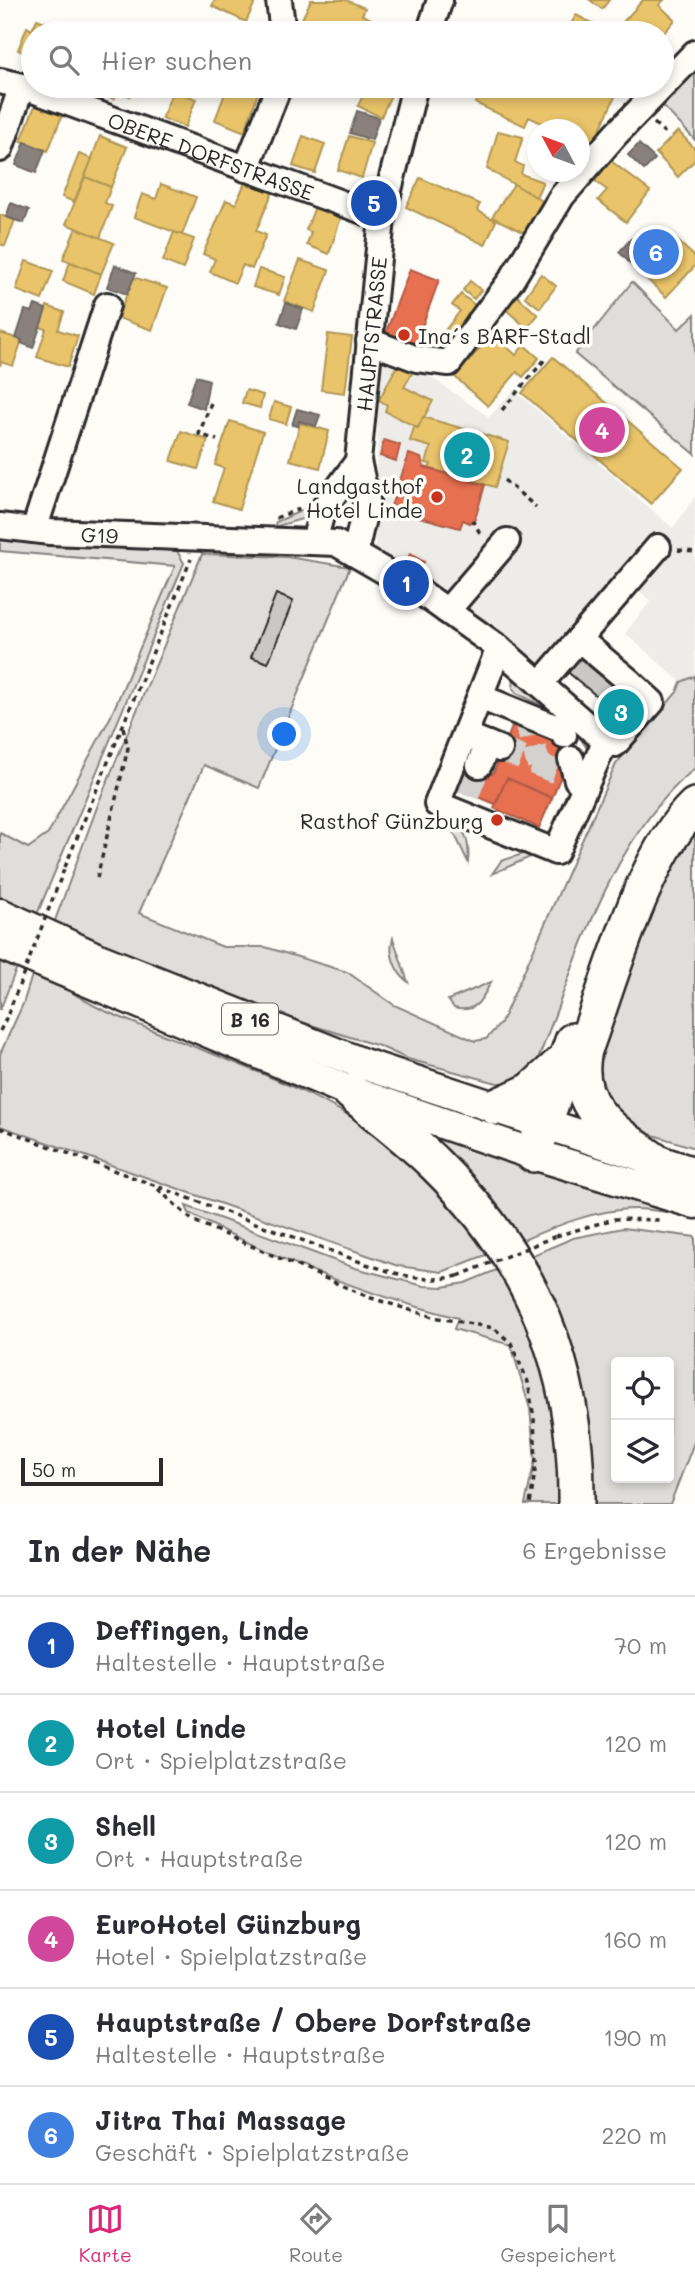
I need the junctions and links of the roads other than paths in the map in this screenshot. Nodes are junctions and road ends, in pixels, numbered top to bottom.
1 (440, 0) edge
2 (279, 1) edge
3 (282, 21) edge
4 (433, 21) edge
5 (695, 53) edge
6 (674, 74) edge
7 (11, 84) edge
8 (50, 98) edge
9 (274, 98) edge
10 (412, 98) edge
11 (651, 98) edge
12 (0, 149) edge
13 (246, 169) junction
14 (382, 218) junction
15 (107, 305) dead end
16 (369, 341) junction
17 (358, 461) junction
18 (0, 526) edge
19 (34, 530) junction
20 (314, 541) junction
21 (507, 541) dead end
22 (658, 547) dead end
23 (355, 553) junction
24 (447, 611) junction
25 (579, 639) junction
26 (499, 648) junction
27 (540, 684) junction
28 (481, 697) junction
29 (609, 733) junction
30 (465, 735) junction
31 (489, 753) tunnel mouth
32 (573, 766) junction
33 (695, 785) edge
34 (695, 806) edge
35 (0, 914) edge
36 (0, 944) edge
37 (566, 1058) junction
38 (351, 1092) junction
39 (496, 1107) junction
40 (539, 1138) junction
41 (656, 1162) junction
42 (695, 1173) edge
43 (695, 1203) edge
44 (576, 1504) edge

1 - 4 street
2 - 3 street
5 - 6 street
7 - 12 street
8 - 13 street, OBERE DORFSTRASSE
9 - 13 street
10 - 14 street, HAUPTSTRASSE
11 - 16 street
13 - 14 street, OBERE DORFSTRASSE
14 - 16 street, HAUPTSTRASSE
15 - 19 street
16 - 17 street, HAUPTSTRASSE
17 - 20 street
17 - 23 street, HAUPTSTRASSE
18 - 19 street, G19
19 - 20 street, G19
20 - 23 street
21 - 24 street
22 - 25 street
23 - 24 street
24 - 26 street
25 - 27 street
25 - 29 street
26 - 27 street
26 - 28 street
27 - 29 street
28 - 30 street
28 - 32 street
29 - 32 street
30 - 31 street
30 - 32 street
33 - 37 highway
34 - 41 highway
35 - 39 main road, B 16
36 - 38 main road, B 16
37 - 39 highway
37 - 40 highway
38 - 40 main road, B 16
38 - 44 highway
39 - 40 main road, B 16
40 - 41 main road, B 16
40 - 43 main road, B 16
41 - 42 main road, B 16

